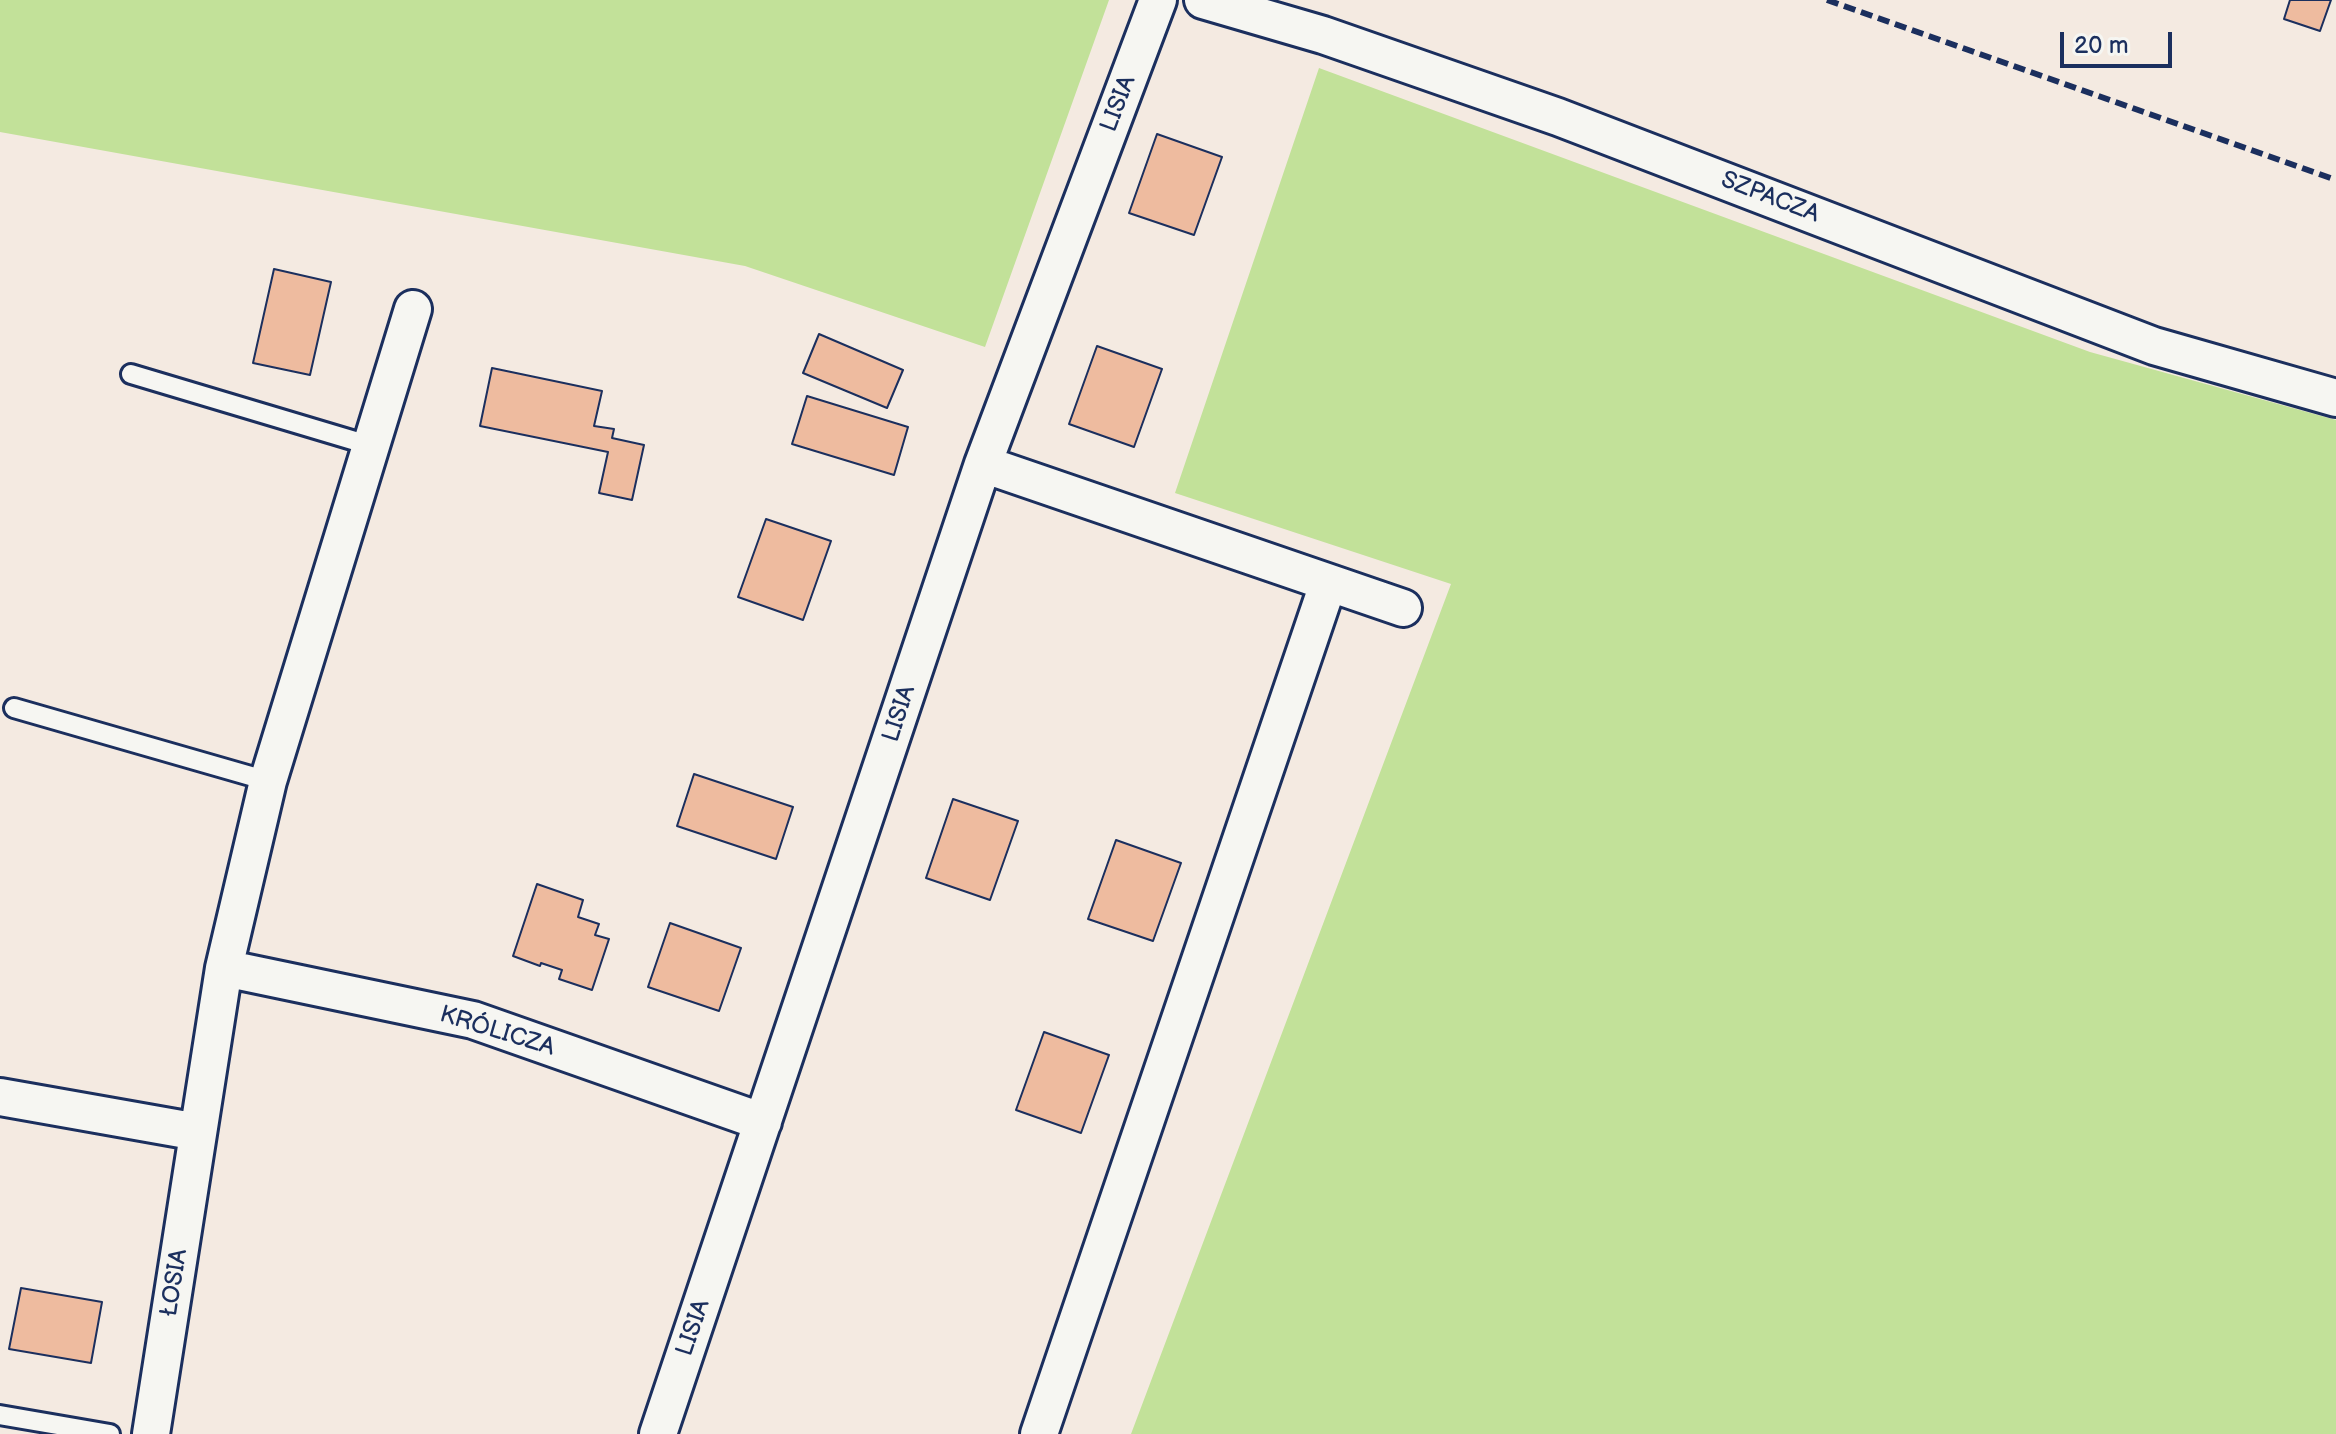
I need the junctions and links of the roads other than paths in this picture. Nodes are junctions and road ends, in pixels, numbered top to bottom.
1 (1158, 0) edge
2 (1203, 0) edge
3 (413, 309) dead end
4 (131, 374) dead end
5 (2336, 398) edge
6 (372, 446) junction
7 (983, 464) junction
8 (1328, 584) junction
9 (1403, 608) dead end
10 (14, 708) dead end
11 (268, 781) junction
12 (224, 968) junction
13 (0, 1097) edge
14 (763, 1122) junction
15 (198, 1132) junction
16 (0, 1415) edge
17 (110, 1434) edge
18 (151, 1434) edge
19 (658, 1434) edge
20 (1039, 1434) edge

1 - 7 street, LISIA
2 - 5 street, SZPACZA
3 - 6 street, ŁOSIA
4 - 6 lane
6 - 11 street, ŁOSIA
7 - 8 street
7 - 14 street, LISIA
8 - 9 street
8 - 20 street
10 - 11 lane
11 - 12 street, ŁOSIA
12 - 14 street, KRÓLICZA
12 - 15 street, ŁOSIA
13 - 15 street
14 - 19 street, LISIA
15 - 18 street, ŁOSIA
16 - 17 lane

